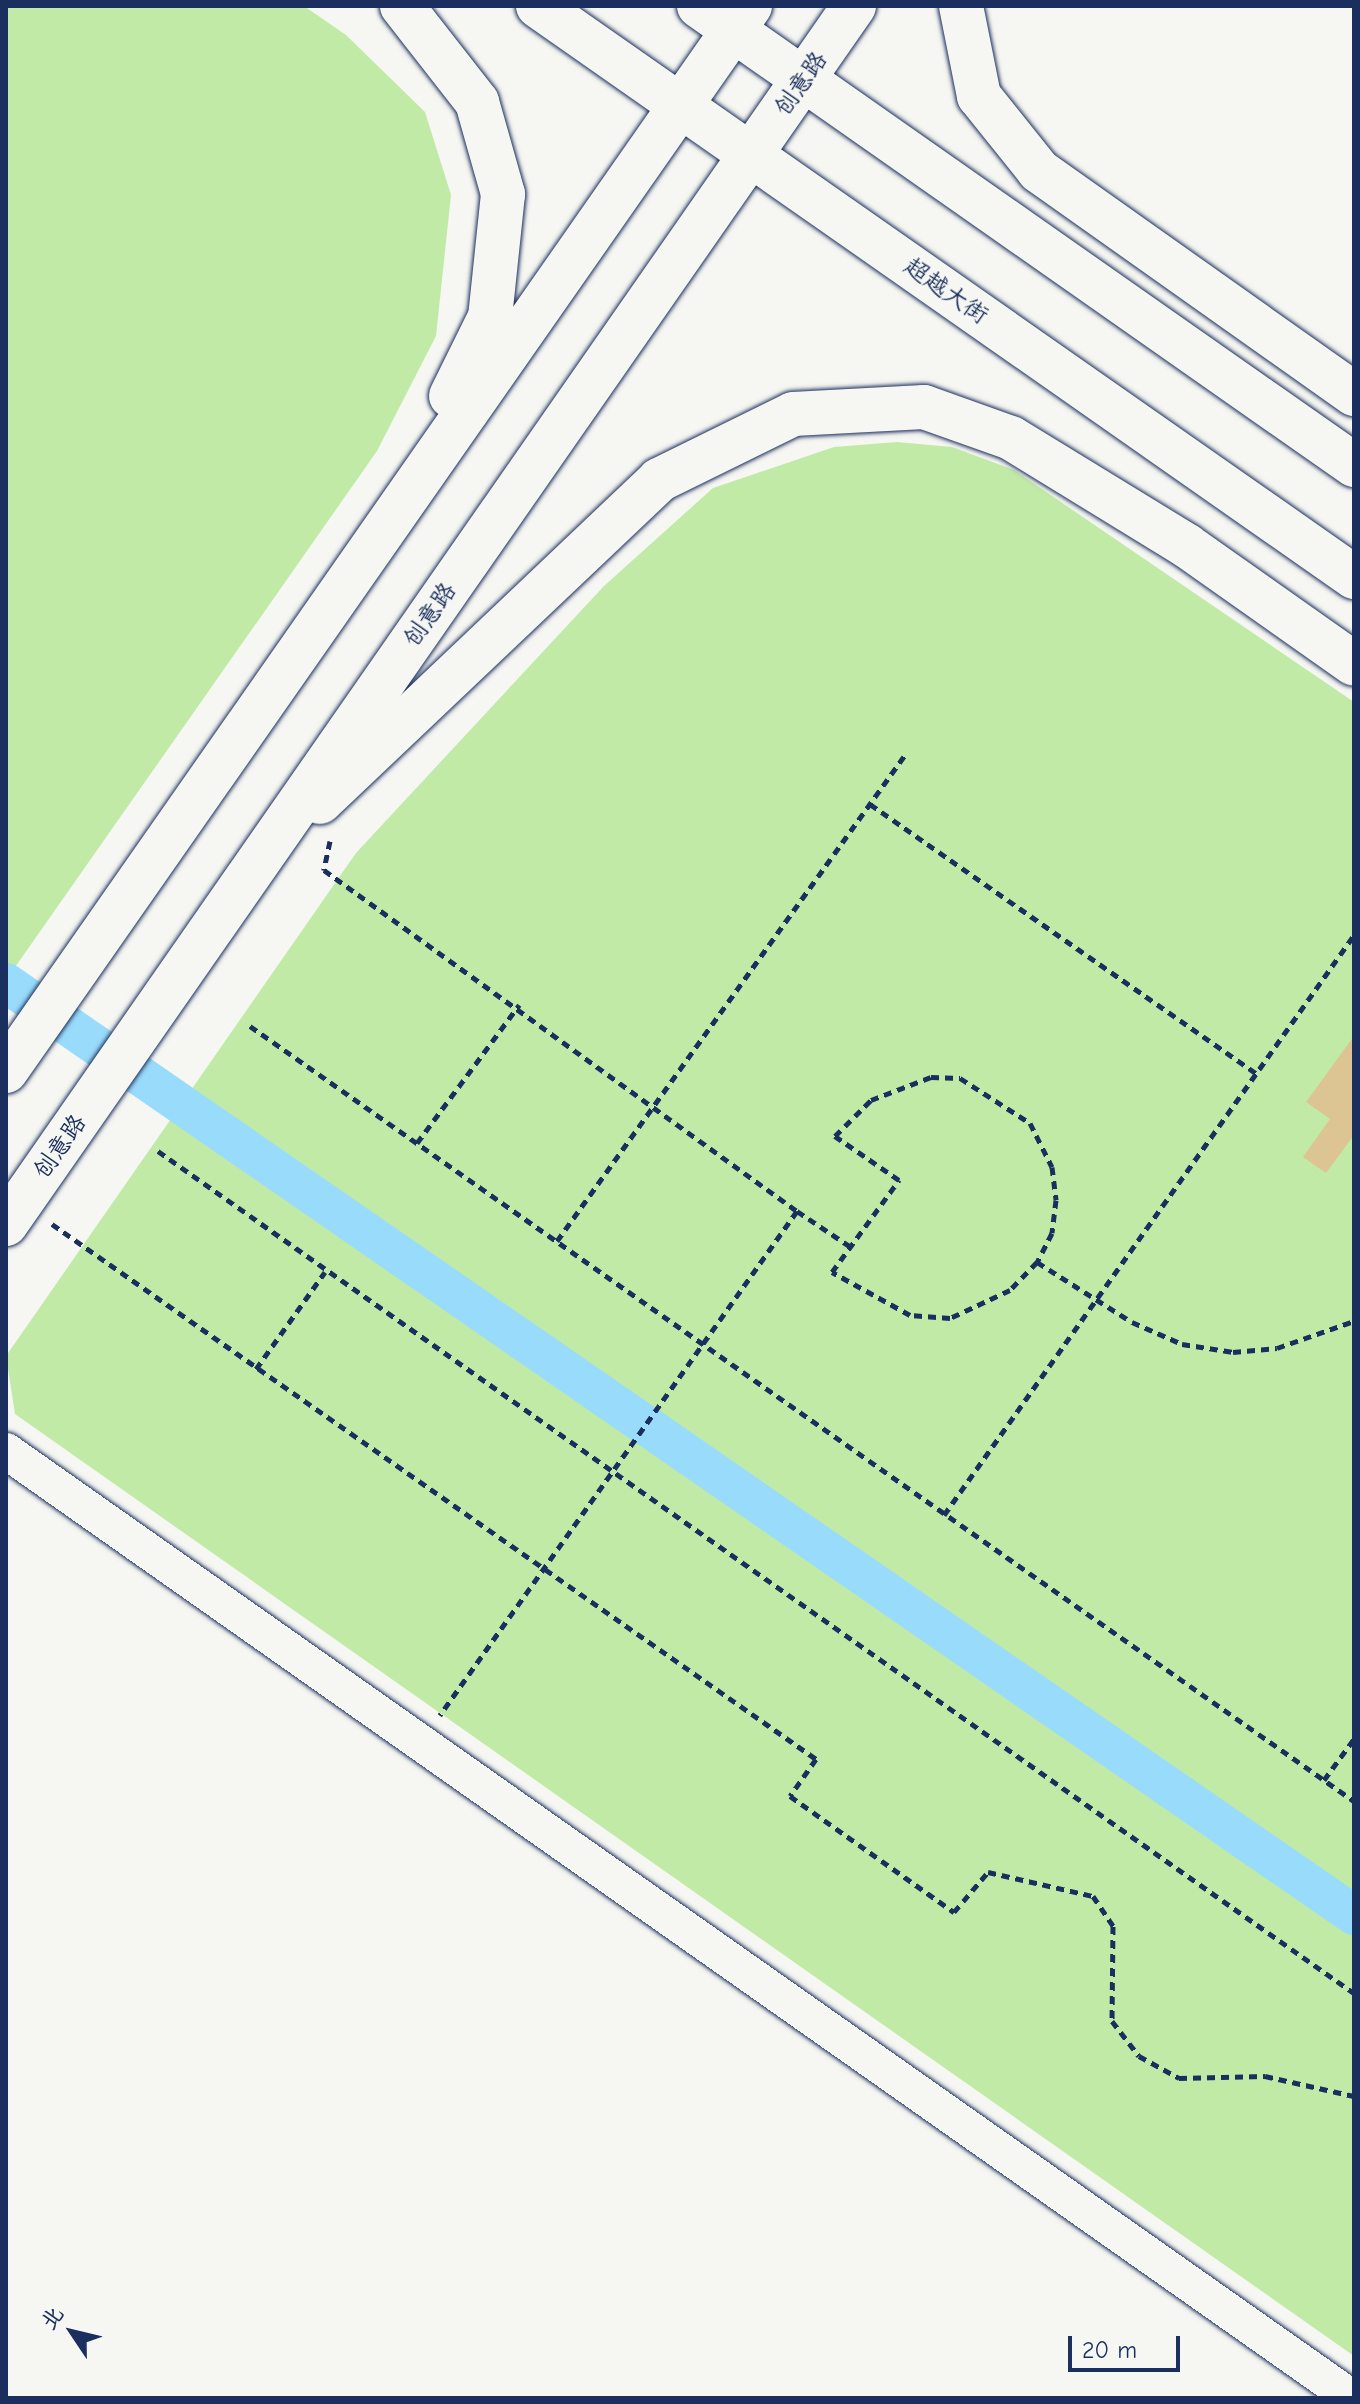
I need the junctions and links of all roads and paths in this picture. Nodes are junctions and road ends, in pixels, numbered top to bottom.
1 (402, 6) edge
2 (538, 6) edge
3 (854, 6) edge
4 (961, 6) edge
5 (727, 14) edge
6 (803, 79) junction
7 (680, 106) junction
8 (751, 155) junction
9 (1354, 394) edge
10 (1354, 465) edge
11 (379, 536) junction
12 (1354, 577) edge
13 (1354, 664) edge
14 (905, 755) dead end
15 (341, 787) junction
16 (870, 804) junction
17 (282, 829) junction
18 (1354, 935) edge
19 (519, 1005) junction
20 (250, 1026) dead end
21 (6, 1071) edge
22 (1257, 1074) junction
23 (653, 1107) junction
24 (417, 1143) junction
25 (158, 1151) dead end
26 (797, 1211) junction
27 (14, 1213) edge
28 (557, 1241) junction
29 (851, 1247) junction
30 (1037, 1262) junction
31 (325, 1272) junction
32 (1097, 1301) junction
33 (1354, 1321) edge
34 (702, 1345) junction
35 (256, 1369) junction
36 (6, 1451) edge
37 (612, 1475) junction
38 (944, 1515) junction
39 (545, 1575) junction
40 (1354, 1739) edge
41 (420, 1741) junction
42 (1324, 1780) junction
43 (1354, 1801) edge
44 (1354, 1993) edge
45 (1354, 2096) edge
46 (1352, 2398) edge

1 - 11 street
2 - 7 street, 超越大街
3 - 6 street, 创意路
4 - 9 street
5 - 6 street
5 - 7 street
6 - 8 street, 创意路
6 - 10 street
7 - 8 street, 超越大街
7 - 11 street
8 - 12 street, 超越大街
8 - 17 street, 创意路
11 - 21 street
13 - 15 street
14 - 16 path
15 - 17 street
15 - 19 path
16 - 22 path
16 - 23 path
17 - 27 street, 创意路
18 - 22 path
19 - 23 path
19 - 24 path
20 - 24 path
22 - 32 path
23 - 26 path
23 - 28 path
24 - 28 path
25 - 31 path
26 - 29 path
26 - 34 path
27 - 35 path
28 - 34 path
29 - 30 path
29 - 30 path
30 - 32 path
31 - 35 path
31 - 37 path
32 - 33 path
32 - 38 path
34 - 37 path
34 - 38 path
35 - 39 path
36 - 41 street
37 - 39 path
37 - 44 path
38 - 42 path
39 - 41 path
39 - 45 path
40 - 42 path
41 - 46 street
42 - 43 path

